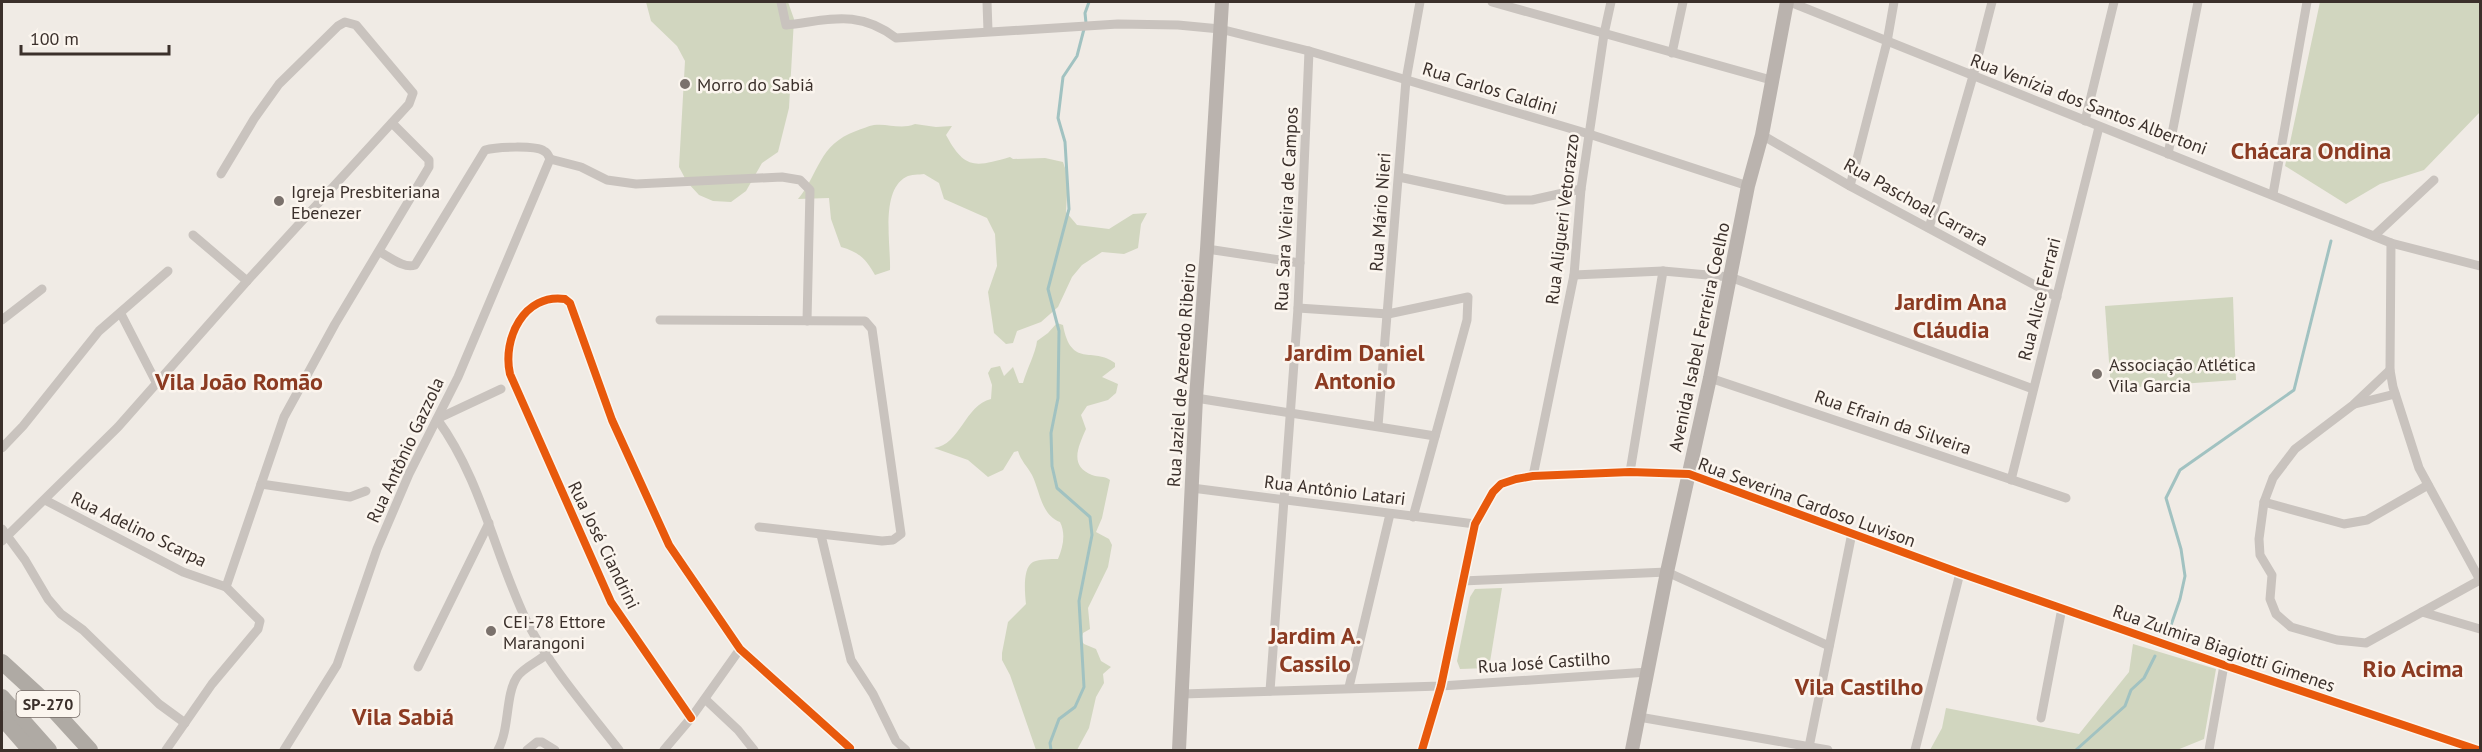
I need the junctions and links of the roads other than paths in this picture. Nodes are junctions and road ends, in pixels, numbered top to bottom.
1 (781, 2) edge
2 (987, 2) edge
3 (1221, 2) edge
4 (1420, 2) edge
5 (1492, 2) edge
6 (1611, 2) edge
7 (1683, 2) edge
8 (1789, 2) edge
9 (1894, 2) edge
10 (1992, 2) edge
11 (2114, 2) edge
12 (2198, 2) edge
13 (2307, 2) edge
14 (1512, 4) edge
15 (1220, 29) junction
16 (988, 31) junction
17 (1604, 34) junction
18 (1887, 42) junction
19 (1309, 51) junction
20 (1672, 53) junction
21 (1973, 76) junction
22 (1406, 80) junction
23 (1771, 80) junction
24 (2085, 121) junction
25 (392, 123) junction
26 (2099, 126) junction
27 (1589, 134) junction
28 (1762, 135) junction
29 (2168, 154) junction
30 (550, 159) junction
31 (221, 174) dead end
32 (1398, 177) junction
33 (2434, 180) dead end
34 (1748, 186) junction
35 (1850, 186) junction
36 (1581, 189) junction
37 (2272, 194) junction
38 (1929, 228) junction
39 (193, 235) dead end
40 (2374, 236) junction
41 (2391, 243) junction
42 (1208, 249) junction
43 (380, 252) junction
44 (1300, 263) junction
45 (2481, 266) edge
46 (1663, 271) junction
47 (168, 272) dead end
48 (1574, 275) junction
49 (1730, 277) junction
50 (247, 280) junction
51 (42, 289) dead end
52 (2057, 297) junction
53 (1298, 308) junction
54 (121, 314) junction
55 (1388, 314) junction
56 (2, 320) edge
57 (660, 320) dead end
58 (807, 321) junction
59 (2390, 370) junction
60 (510, 374) junction
61 (1710, 378) junction
62 (156, 382) junction
63 (517, 387) junction
64 (501, 389) junction
65 (2033, 390) junction
66 (2395, 394) junction
67 (1196, 398) junction
68 (2353, 405) junction
69 (1292, 413) junction
70 (437, 419) junction
71 (1378, 426) junction
72 (1435, 436) junction
73 (2, 448) edge
74 (1630, 472) junction
75 (1689, 474) junction
76 (1533, 476) junction
77 (2011, 480) junction
78 (261, 484) junction
79 (2428, 484) junction
80 (1192, 488) junction
81 (366, 491) dead end
82 (2066, 498) dead end
83 (45, 500) junction
84 (1285, 500) junction
85 (2264, 502) junction
86 (1390, 514) junction
87 (1413, 517) junction
88 (489, 523) junction
89 (1475, 524) junction
90 (759, 527) dead end
91 (1852, 533) junction
92 (821, 535) junction
93 (3, 536) edge
94 (1667, 572) junction
95 (1960, 573) junction
96 (2480, 580) edge
97 (1462, 581) junction
98 (226, 587) junction
99 (2062, 608) junction
100 (2422, 612) junction
101 (2481, 628) edge
102 (1829, 646) junction
103 (740, 649) junction
104 (548, 654) junction
105 (2, 662) edge
106 (2224, 665) junction
107 (418, 667) dead end
108 (1648, 672) junction
109 (1441, 686) junction
110 (1349, 687) junction
111 (1270, 691) junction
112 (1182, 694) junction
113 (2, 697) edge
114 (705, 699) junction
115 (1639, 717) junction
116 (2, 718) edge
117 (691, 718) junction
118 (2042, 718) dead end
119 (185, 723) junction
120 (1759, 740) junction
121 (1809, 747) junction
122 (850, 748) dead end
123 (30, 750) edge
124 (49, 750) edge
125 (90, 750) edge
126 (166, 750) edge
127 (284, 750) edge
128 (498, 750) edge
129 (527, 750) edge
130 (555, 750) edge
131 (619, 750) edge
132 (664, 750) edge
133 (754, 750) edge
134 (906, 750) edge
135 (1179, 750) edge
136 (1422, 750) edge
137 (1632, 750) edge
138 (1757, 750) edge
139 (1828, 750) edge
140 (1915, 750) edge
141 (2209, 750) edge
142 (2478, 750) edge

1 - 16 street, Rua Carlos Caldini
2 - 16 street
3 - 15 street, Rua Jaziel de Azeredo Ribeiro
4 - 22 street, Rua Mário Nieri
5 - 14 street
6 - 17 street, Rua Aligueri Vetorazzo
7 - 20 street
8 - 18 street, Rua Venízia dos Santos Albertoni
8 - 23 street, Avenida Isabel Ferreira Coelho
9 - 18 street
10 - 21 street
11 - 24 street
12 - 29 street
13 - 37 street
14 - 17 street
15 - 16 street, Rua Carlos Caldini
15 - 19 street, Rua Carlos Caldini
15 - 42 street, Rua Jaziel de Azeredo Ribeiro
17 - 20 street
17 - 27 street, Rua Aligueri Vetorazzo
18 - 21 street, Rua Venízia dos Santos Albertoni
18 - 35 street
19 - 22 street, Rua Carlos Caldini
19 - 44 street, Rua Sara Vieira de Campos
20 - 23 street
21 - 24 street, Rua Venízia dos Santos Albertoni
21 - 38 street
22 - 27 street, Rua Carlos Caldini
22 - 32 street, Rua Mário Nieri
23 - 28 street, Avenida Isabel Ferreira Coelho
24 - 26 street, Rua Venízia dos Santos Albertoni
25 - 31 street
25 - 43 street
25 - 50 street
26 - 29 street, Rua Venízia dos Santos Albertoni
26 - 52 street, Rua Alice Ferrari
27 - 34 street, Rua Carlos Caldini
27 - 36 street, Rua Aligueri Vetorazzo
28 - 34 street, Avenida Isabel Ferreira Coelho
28 - 35 street, Rua Paschoal Carrara
29 - 37 street, Rua Venízia dos Santos Albertoni
30 - 43 street
30 - 58 street
30 - 70 street, Rua Antônio Gazzola
32 - 36 street
32 - 55 street, Rua Mário Nieri
33 - 40 street
34 - 49 street, Avenida Isabel Ferreira Coelho
35 - 38 street, Rua Paschoal Carrara
36 - 48 street, Rua Aligueri Vetorazzo
37 - 40 street, Rua Venízia dos Santos Albertoni
38 - 52 street, Rua Paschoal Carrara
39 - 50 street
40 - 41 street, Rua Venízia dos Santos Albertoni
41 - 45 street, Rua Venízia dos Santos Albertoni
41 - 59 street
42 - 44 street
42 - 67 street, Rua Jaziel de Azeredo Ribeiro
43 - 78 street
44 - 53 street, Rua Sara Vieira de Campos
46 - 48 street
46 - 49 street
46 - 74 street
47 - 54 street
48 - 76 street, Rua Aligueri Vetorazzo
49 - 61 street, Avenida Isabel Ferreira Coelho
49 - 65 street
50 - 62 street
51 - 56 street
52 - 65 street, Rua Alice Ferrari
53 - 55 street
53 - 69 street, Rua Sara Vieira de Campos
54 - 62 street
54 - 73 street
55 - 71 street, Rua Mário Nieri
55 - 72 street
57 - 58 street
58 - 92 street
59 - 66 street
59 - 68 street
60 - 63 street, Rua José Ciandrini
60 - 64 street
60 - 103 street
61 - 75 street, Avenida Isabel Ferreira Coelho
61 - 77 street, Rua Efrain da Silveira
62 - 83 street
63 - 64 street
63 - 117 street, Rua José Ciandrini
64 - 70 street
65 - 77 street, Rua Alice Ferrari
66 - 68 street
66 - 79 street
67 - 69 street
67 - 80 street, Rua Jaziel de Azeredo Ribeiro
68 - 85 street
69 - 71 street
69 - 84 street, Rua Sara Vieira de Campos
70 - 88 street
70 - 127 street, Rua Antônio Gazzola
71 - 72 street
72 - 87 street
74 - 75 street, Rua Severina Cardoso Luvison
74 - 76 street, Rua Severina Cardoso Luvison
75 - 91 street, Rua Severina Cardoso Luvison
75 - 94 street, Avenida Isabel Ferreira Coelho
76 - 89 street, Rua Severina Cardoso Luvison
77 - 82 street, Rua Efrain da Silveira
78 - 81 street
78 - 98 street
79 - 85 street
79 - 96 street
80 - 84 street, Rua Antônio Latari
80 - 112 street, Rua Jaziel de Azeredo Ribeiro
83 - 93 street
83 - 98 street, Rua Adelino Scarpa
84 - 86 street, Rua Antônio Latari
84 - 111 street, Rua Sara Vieira de Campos
85 - 100 street
86 - 87 street, Rua Antônio Latari
86 - 110 street
87 - 89 street, Rua Antônio Latari
88 - 104 street
88 - 107 street
89 - 97 street, Rua Severina Cardoso Luvison
90 - 92 street
91 - 95 street, Rua Severina Cardoso Luvison
91 - 102 street
92 - 134 street
93 - 119 street
94 - 97 street
94 - 102 street
94 - 108 street, Avenida Isabel Ferreira Coelho
95 - 99 street, Rua Zulmira Biagiotti Gimenes
95 - 140 street
96 - 100 street
97 - 109 street, Rua Severina Cardoso Luvison
98 - 119 street, Rua Adelino Scarpa
99 - 106 street, Rua Zulmira Biagiotti Gimenes
99 - 118 street
100 - 101 street
102 - 121 street
103 - 114 street
103 - 122 street
104 - 128 street
104 - 131 street
105 - 125 highway, SP-270
106 - 141 street
106 - 142 street, Rua Zulmira Biagiotti Gimenes
108 - 109 street, Rua José Castilho
108 - 115 street, Avenida Isabel Ferreira Coelho
109 - 110 street, Rua José Castilho
109 - 136 street, Rua Severina Cardoso Luvison
110 - 111 street, Rua José Castilho
111 - 112 street, Rua José Castilho
112 - 135 street, Rua Jaziel de Azeredo Ribeiro
113 - 124 highway, SP-270
114 - 117 street
114 - 133 street
115 - 120 street
115 - 137 street, Avenida Isabel Ferreira Coelho
116 - 123 highway, SP-270
117 - 132 street
119 - 126 street, Rua Adelino Scarpa
120 - 121 street
120 - 138 street
121 - 139 street
129 - 130 street

